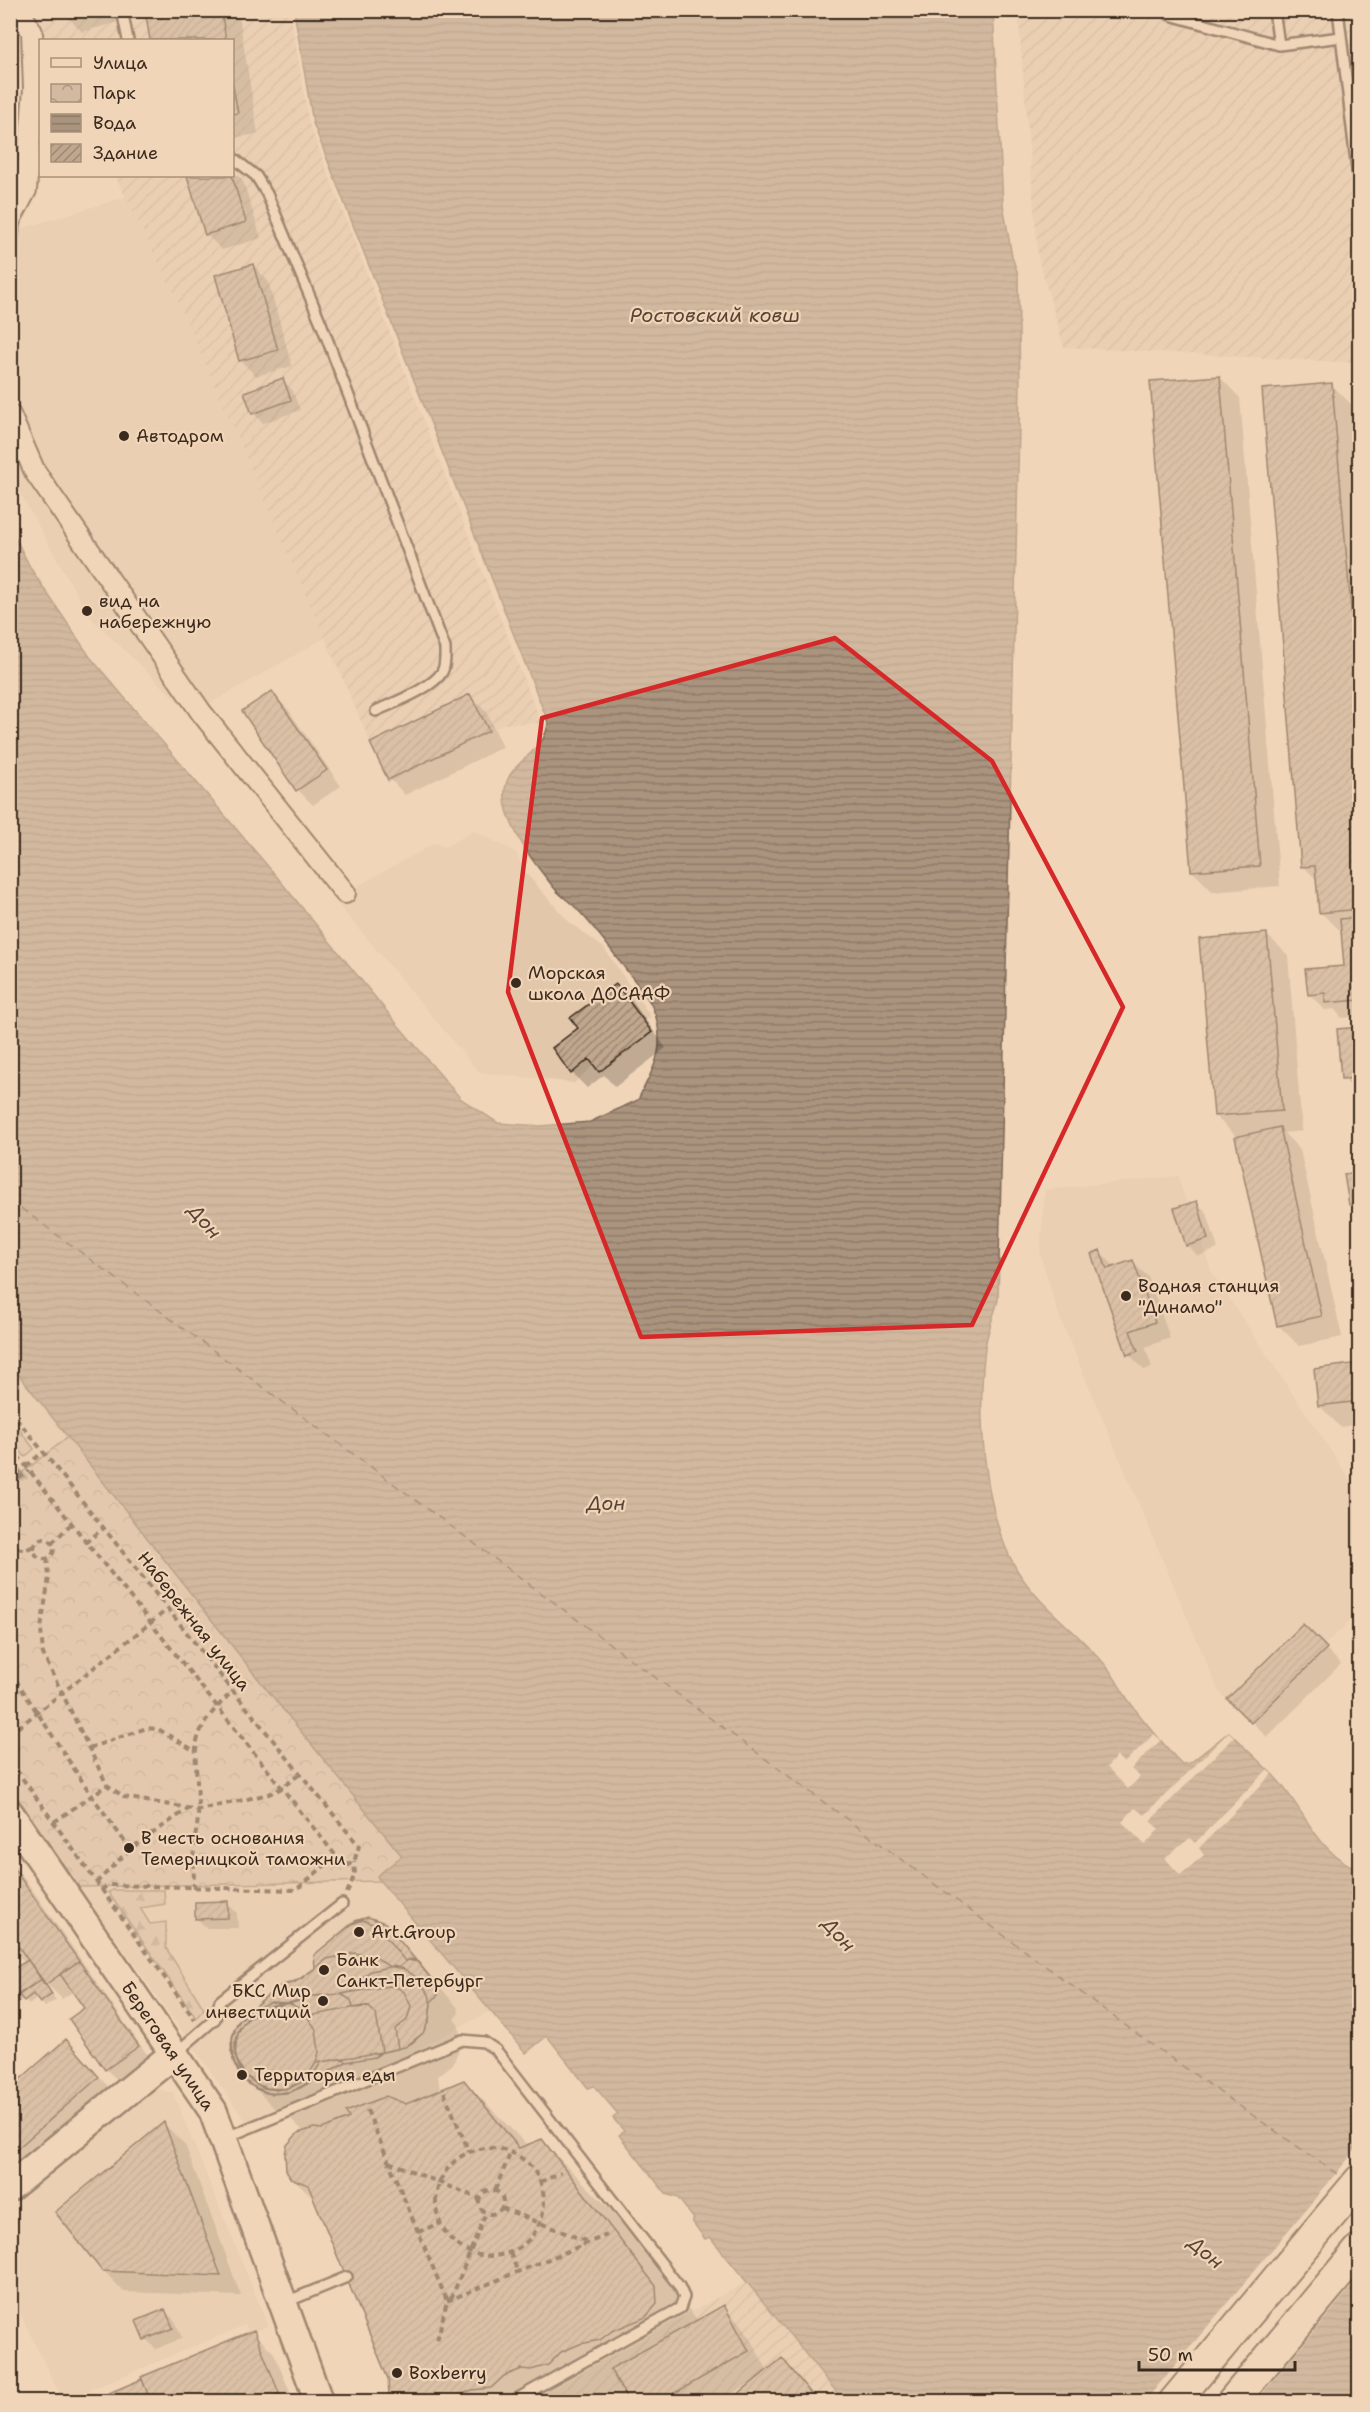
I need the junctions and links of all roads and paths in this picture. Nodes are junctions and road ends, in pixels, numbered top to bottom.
1 (19, 10) edge
2 (122, 10) edge
3 (1170, 10) edge
4 (1274, 10) edge
5 (1338, 10) edge
6 (1341, 37) junction
7 (128, 39) edge
8 (1279, 45) junction
9 (234, 159) edge
10 (1359, 195) edge
11 (10, 220) edge
12 (10, 416) edge
13 (376, 711) dead end
14 (345, 893) dead end
15 (10, 1410) edge
16 (10, 1446) edge
17 (43, 1452) junction
18 (10, 1461) edge
19 (26, 1466) junction
20 (29, 1471) junction
21 (22, 1476) junction
22 (10, 1484) edge
23 (71, 1524) junction
24 (104, 1528) junction
25 (52, 1543) junction
26 (85, 1543) junction
27 (12, 1545) edge
28 (34, 1545) junction
29 (10, 1553) edge
30 (47, 1558) junction
31 (168, 1609) junction
32 (150, 1624) junction
33 (10, 1671) edge
34 (232, 1691) junction
35 (63, 1695) junction
36 (216, 1707) junction
37 (38, 1714) junction
38 (10, 1734) edge
39 (89, 1748) junction
40 (195, 1751) junction
41 (10, 1761) edge
42 (300, 1774) junction
43 (107, 1785) junction
44 (280, 1789) junction
45 (92, 1796) junction
46 (189, 1808) junction
47 (199, 1810) junction
48 (10, 1814) edge
49 (54, 1822) junction
50 (130, 1849) junction
51 (336, 1856) junction
52 (354, 1862) junction
53 (96, 1883) junction
54 (194, 1888) junction
55 (101, 1890) junction
56 (342, 1904) joint
57 (203, 2030) junction
58 (175, 2053) junction
59 (444, 2092) dead end
60 (368, 2109) dead end
61 (224, 2138) junction
62 (469, 2152) junction
63 (511, 2152) junction
64 (389, 2162) junction
65 (561, 2173) dead end
66 (1359, 2180) edge
67 (540, 2181) junction
68 (440, 2182) junction
69 (10, 2187) edge
70 (495, 2190) junction
71 (480, 2199) junction
72 (502, 2208) junction
73 (486, 2213) junction
74 (440, 2223) junction
75 (540, 2223) junction
76 (418, 2232) junction
77 (607, 2235) dead end
78 (589, 2243) junction
79 (1359, 2249) edge
80 (470, 2252) junction
81 (510, 2253) junction
82 (518, 2272) junction
83 (347, 2277) dead end
84 (448, 2301) junction
85 (284, 2303) junction
86 (436, 2345) dead end
87 (319, 2402) edge
88 (511, 2402) edge
89 (1174, 2402) edge
90 (1232, 2402) edge

1 - 11 street
2 - 7 lane
3 - 8 lane
4 - 8 lane
5 - 6 lane
6 - 8 lane
6 - 10 lane
9 - 13 lane
12 - 14 street
15 - 17 path, Набережная улица
16 - 19 path
17 - 19 path
17 - 24 path, Набережная улица
18 - 21 path
19 - 20 path
20 - 21 path
20 - 23 path
21 - 22 path
23 - 25 path
23 - 26 path
24 - 26 path
24 - 31 path, Набережная улица
25 - 28 path
25 - 30 path
26 - 32 path
27 - 28 path
27 - 29 path
28 - 30 path
30 - 35 path
31 - 32 path
31 - 34 path, Набережная улица
32 - 35 path
32 - 36 path
33 - 37 path
34 - 36 path
34 - 42 path, Набережная улица
35 - 37 path
35 - 39 path
36 - 40 path
36 - 44 path
37 - 38 path
37 - 45 path
39 - 40 path
39 - 43 path
40 - 47 path
41 - 49 path
42 - 44 path
42 - 52 path, Набережная улица
43 - 45 path
43 - 46 path
44 - 47 path
44 - 51 path
45 - 49 path
45 - 50 path
46 - 47 path
46 - 50 path
47 - 54 path
48 - 58 main road, Береговая улица
49 - 53 path
50 - 53 path
51 - 52 path
51 - 54 path
52 - 56 path
53 - 55 path
54 - 55 path
55 - 57 path
56 - 57 lane
57 - 58 lane
58 - 61 main road, Береговая улица
58 - 69 main road
59 - 62 path
60 - 64 path
61 - 85 main road, Береговая улица
61 - 88 lane
62 - 63 path
62 - 68 path
63 - 67 path
63 - 70 path
64 - 68 path
64 - 76 path
65 - 67 path
66 - 89 main road
67 - 75 path
68 - 71 path
68 - 74 path
70 - 71 path
70 - 72 path
71 - 73 path
72 - 73 path
72 - 75 path
73 - 80 path
74 - 76 path
74 - 80 path
75 - 78 path
75 - 81 path
76 - 84 path
77 - 78 path
78 - 82 path
79 - 90 main road
80 - 81 path
80 - 84 path
81 - 82 path
82 - 84 path
83 - 85 lane
84 - 86 path
85 - 87 main road, Береговая улица

